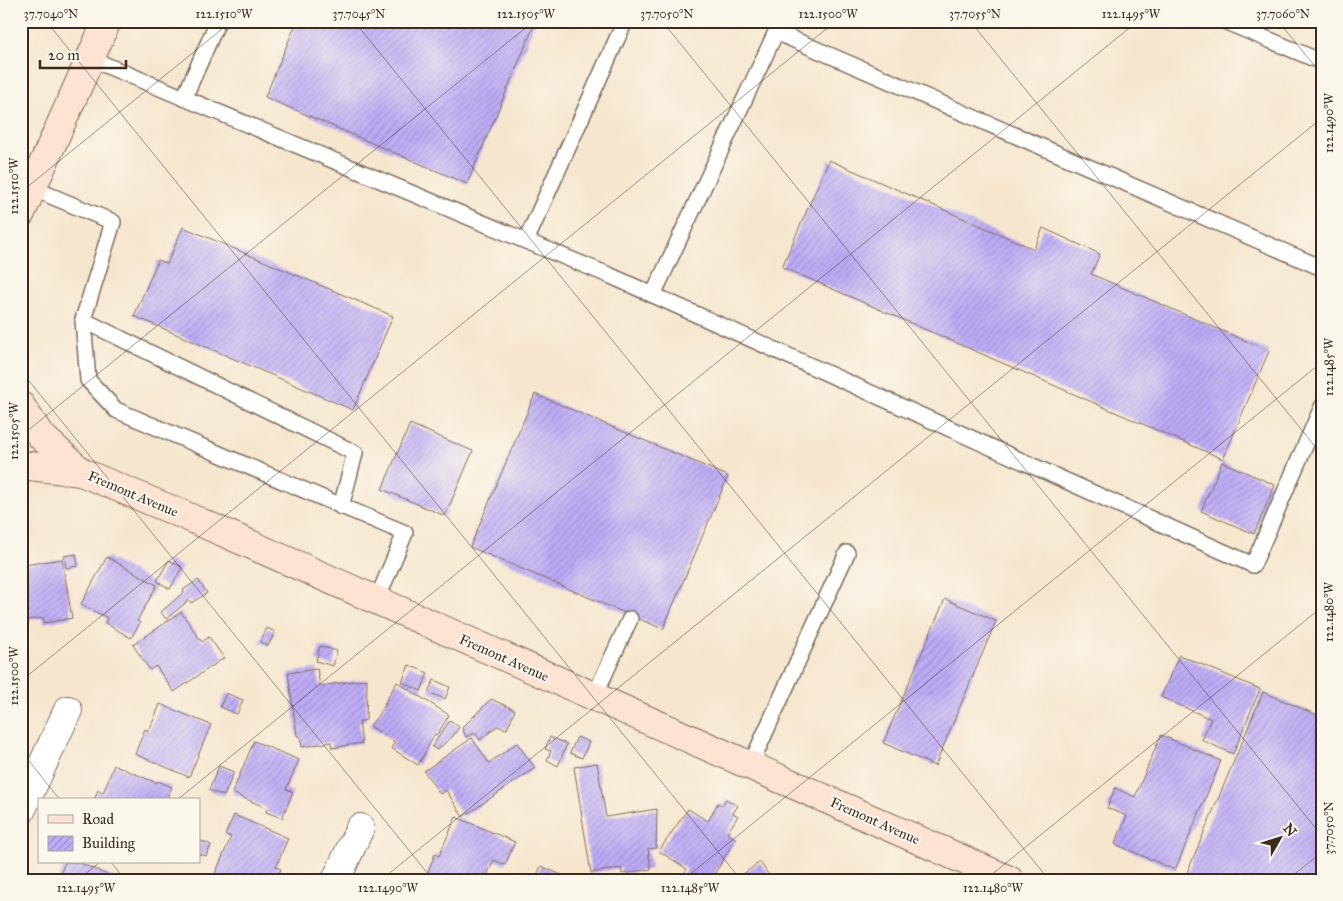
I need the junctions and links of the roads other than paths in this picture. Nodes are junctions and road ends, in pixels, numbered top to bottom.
1 (107, 21) edge
2 (218, 21) edge
3 (625, 21) edge
4 (1224, 21) edge
5 (91, 59) junction
6 (1322, 62) edge
7 (184, 98) junction
8 (32, 188) junction
9 (21, 214) edge
10 (526, 241) junction
11 (1322, 268) edge
12 (654, 295) junction
13 (83, 320) junction
14 (21, 406) edge
15 (1322, 407) edge
16 (21, 465) edge
17 (81, 472) junction
18 (341, 507) junction
19 (847, 553) dead end
20 (376, 602) junction
21 (630, 619) dead end
22 (594, 697) junction
23 (68, 710) dead end
24 (750, 766) junction
25 (21, 812) edge
26 (360, 828) dead end
27 (336, 880) edge
28 (1010, 880) edge

1 - 5 street
2 - 7 lane
3 - 10 lane
4 - 6 lane
5 - 7 lane
5 - 8 street
7 - 10 lane
8 - 9 street
8 - 13 lane
10 - 12 lane
11 - 12 lane
12 - 15 lane
13 - 18 lane
13 - 18 lane
14 - 17 street, Fremont Avenue
16 - 17 street
17 - 20 street, Fremont Avenue
18 - 20 lane
19 - 24 lane
20 - 22 street, Fremont Avenue
21 - 22 lane
22 - 24 street, Fremont Avenue
23 - 25 street
24 - 28 street, Fremont Avenue
26 - 27 street

